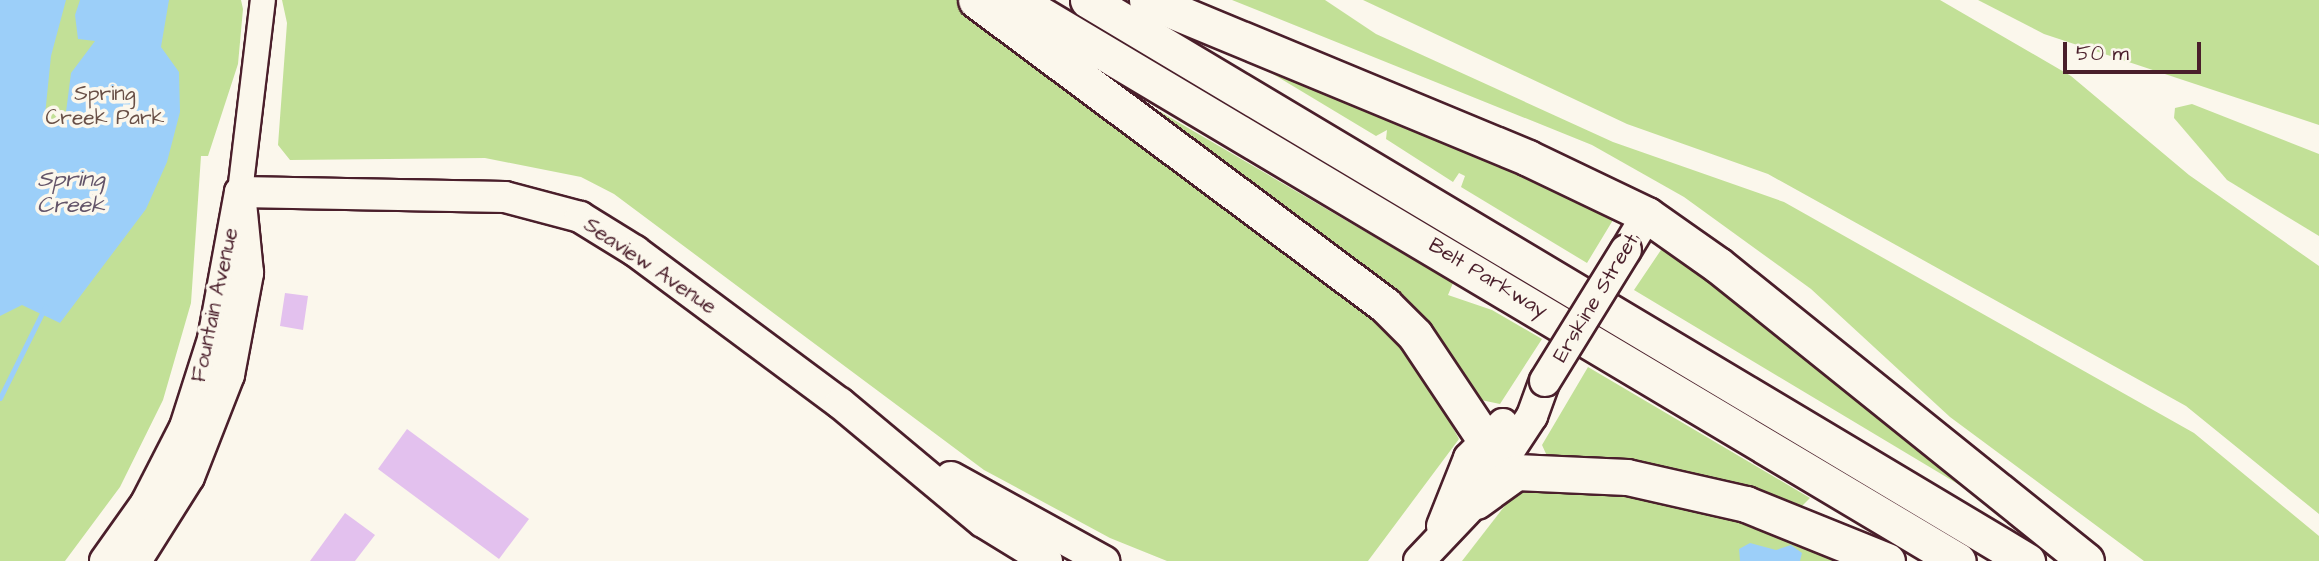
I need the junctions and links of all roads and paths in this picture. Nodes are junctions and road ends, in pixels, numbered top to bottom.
1 (263, 0) edge
2 (976, 0) edge
3 (1016, 0) edge
4 (1088, 0) edge
5 (1147, 0) edge
6 (240, 192) junction
7 (1647, 215) junction
8 (1545, 381) junction
9 (1485, 440) junction
10 (892, 445) junction
11 (1476, 501) junction
12 (1438, 536) junction
13 (105, 561) edge
14 (136, 561) edge
15 (1047, 561) edge
16 (1104, 561) edge
17 (1419, 561) edge
18 (1887, 561) edge
19 (1958, 561) edge
20 (2027, 561) edge
21 (2086, 561) edge

1 - 6 street, Fountain Avenue
2 - 9 highway
3 - 19 highway, Belt Parkway
4 - 20 highway, Belt Parkway
5 - 7 highway
6 - 10 main road, Seaview Avenue
6 - 13 main road, Fountain Avenue
6 - 14 main road, Fountain Avenue
7 - 8 main road, Erskine Street, bridge
7 - 21 highway
8 - 9 main road, Erskine Street
8 - 11 main road, Erskine Street
9 - 12 main road, Erskine Street
10 - 15 main road, Seaview Avenue
10 - 16 main road, Seaview Avenue
11 - 12 main road, Erskine Street
11 - 18 highway
12 - 17 main road, Erskine Street

